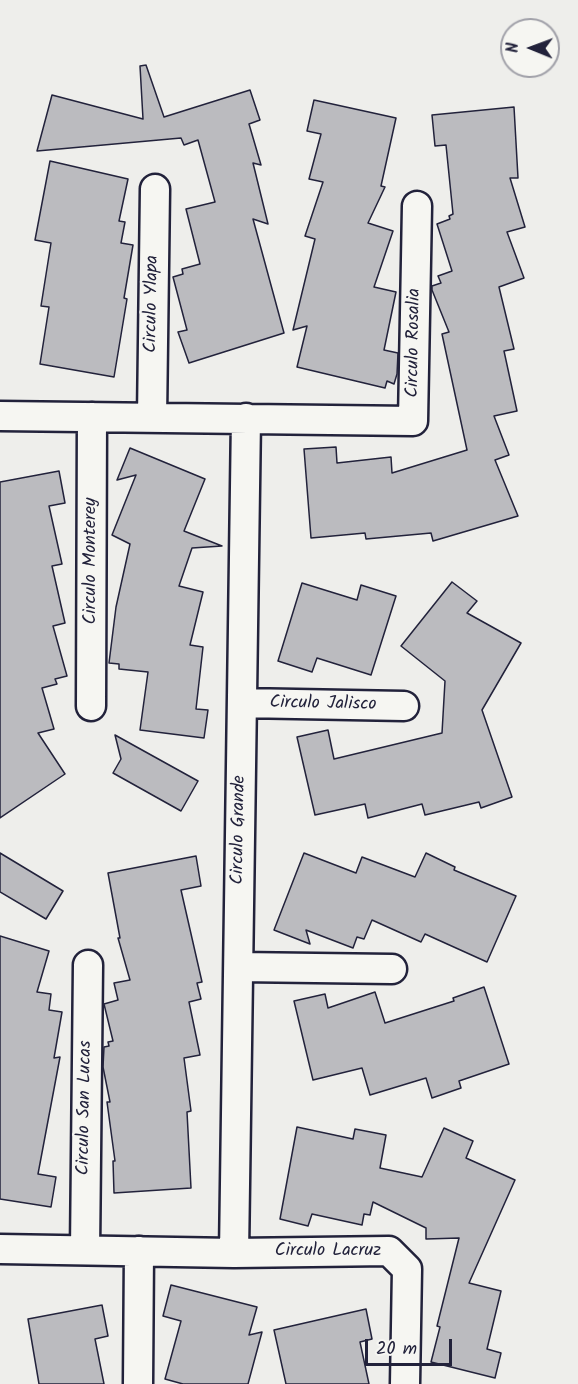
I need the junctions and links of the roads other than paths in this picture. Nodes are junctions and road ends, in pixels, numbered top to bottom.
1 (155, 189) dead end
2 (417, 206) dead end
3 (0, 416) edge
4 (92, 417) junction
5 (152, 418) junction
6 (246, 418) junction
7 (242, 703) junction
8 (91, 706) dead end
9 (404, 706) dead end
10 (88, 965) dead end
11 (238, 967) junction
12 (392, 969) dead end
13 (0, 1250) edge
14 (85, 1250) junction
15 (139, 1251) junction
16 (234, 1253) junction
17 (138, 1384) edge
18 (405, 1384) edge

1 - 5 street, Circulo Ylapa
2 - 6 street, Circulo Rosalia
3 - 4 street
4 - 5 street
4 - 8 street, Circulo Monterey
5 - 6 street
6 - 7 street, Circulo Grande
7 - 9 street, Circulo Jalisco
7 - 11 street, Circulo Grande
10 - 14 street, Circulo San Lucas
11 - 12 street
11 - 16 street, Circulo Grande
13 - 14 street
14 - 15 street
15 - 16 street
15 - 17 street
16 - 18 street, Circulo Lacruz

